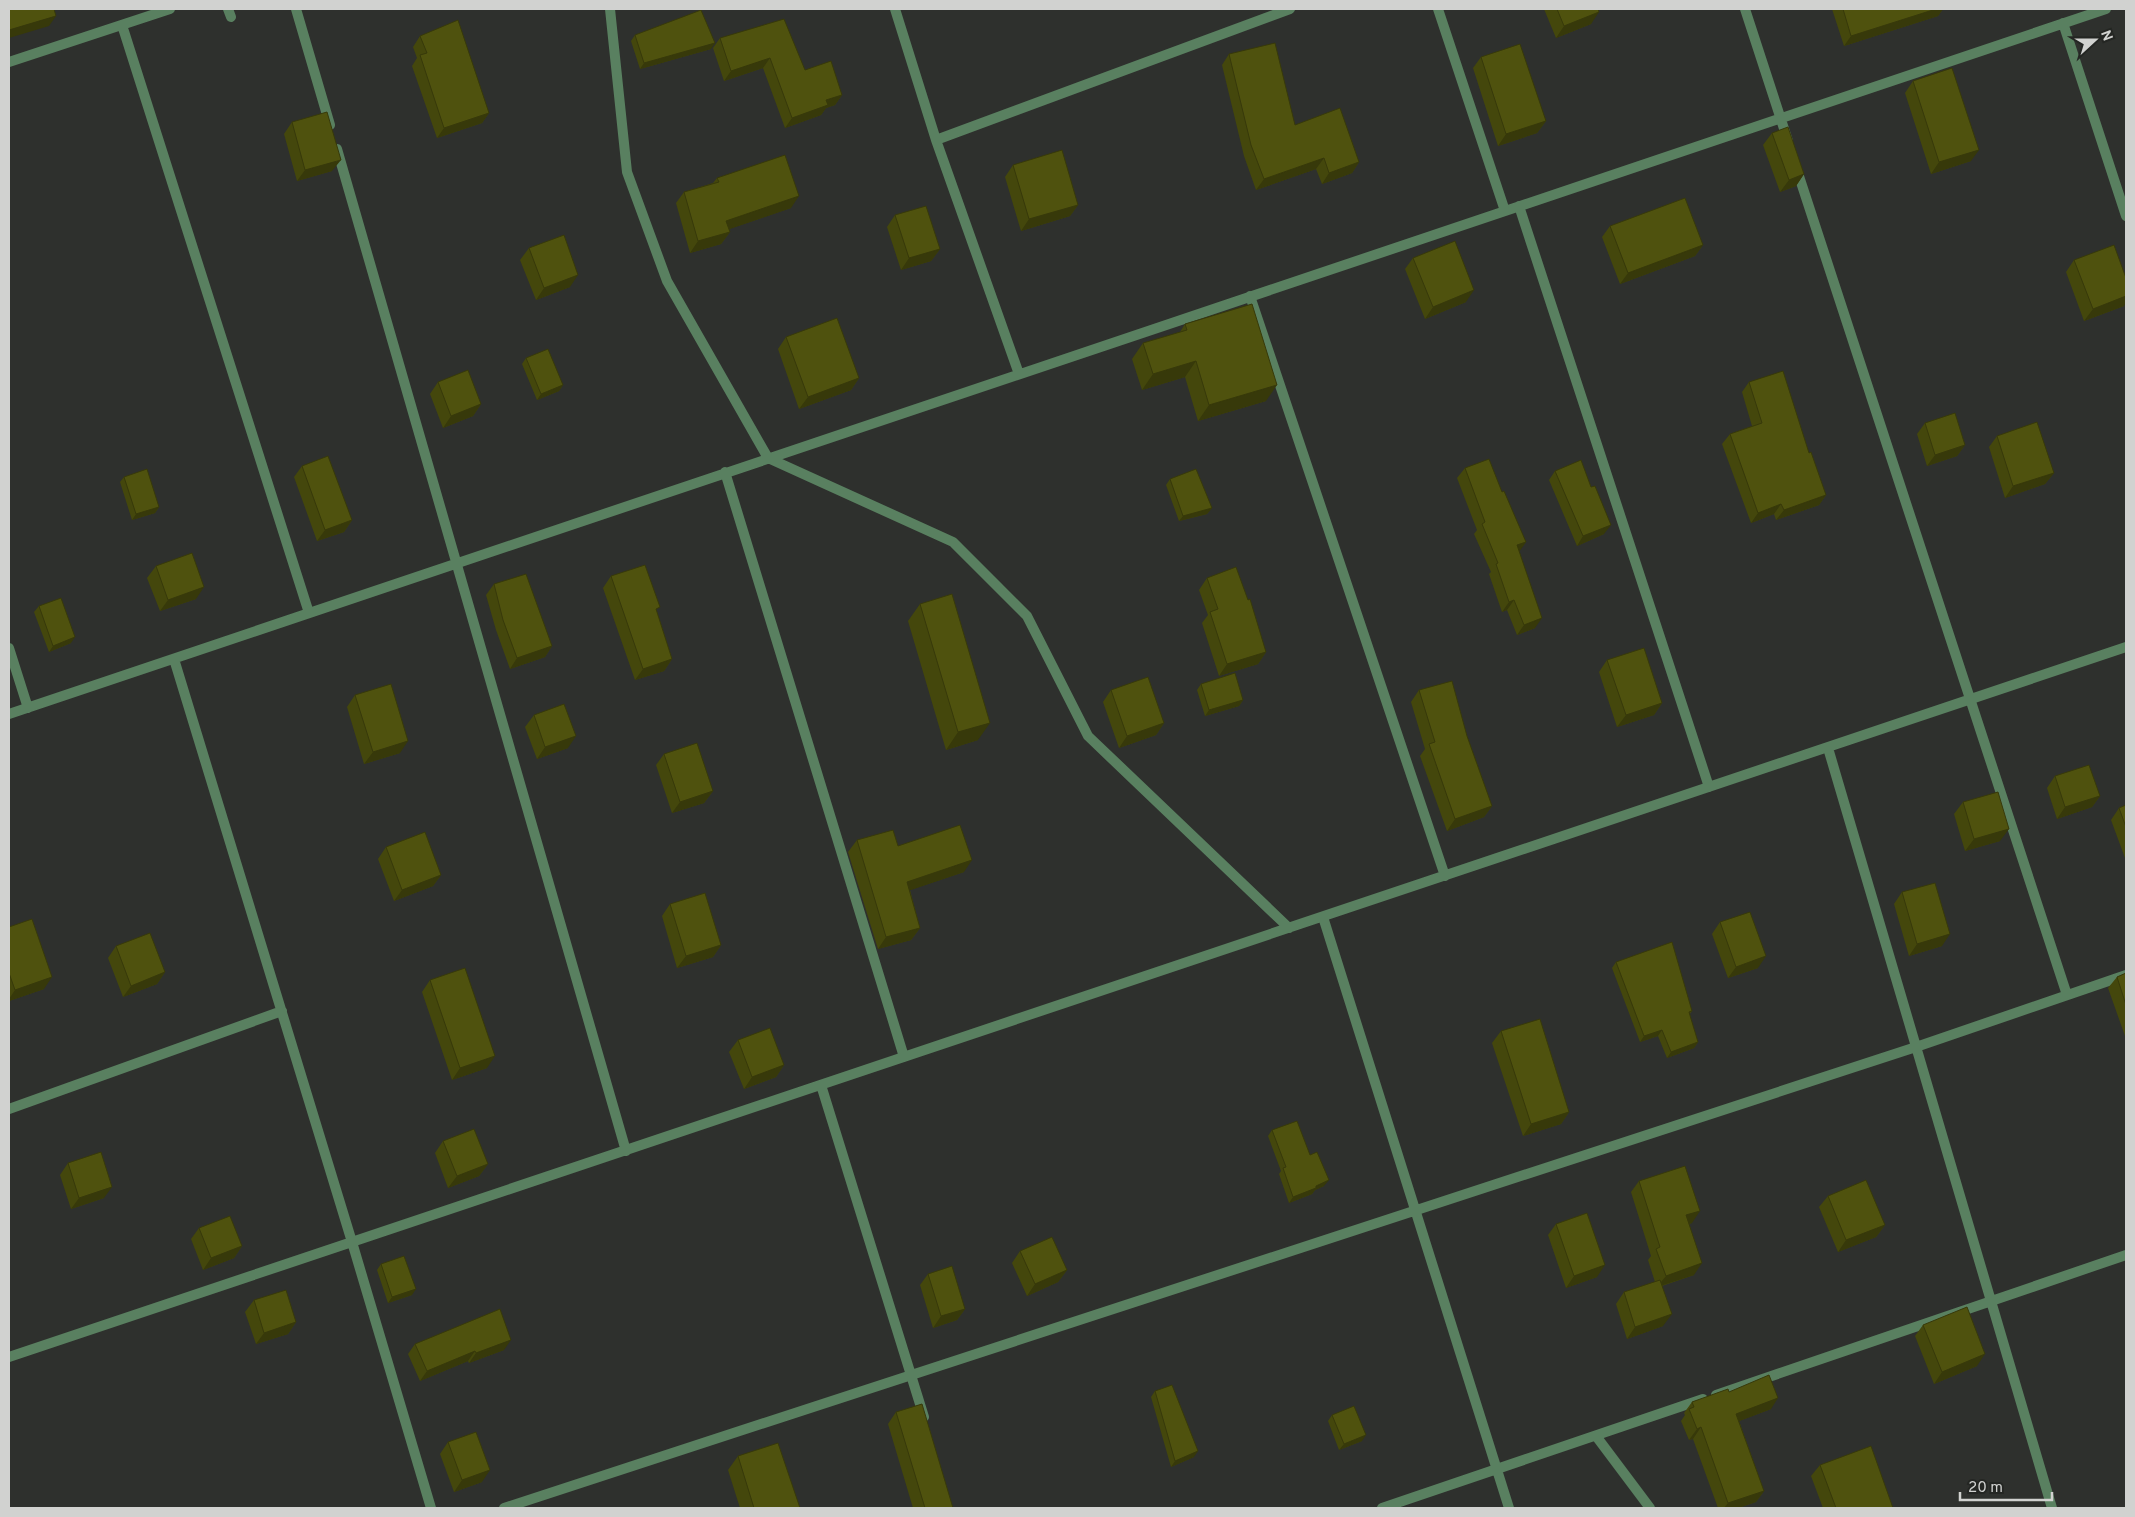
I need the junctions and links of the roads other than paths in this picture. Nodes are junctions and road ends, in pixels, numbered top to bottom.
1 (170, 9) edge
2 (296, 9) edge
3 (610, 9) edge
4 (895, 9) edge
5 (1290, 9) edge
6 (1438, 9) edge
7 (1745, 9) edge
8 (2106, 9) edge
9 (2062, 24) junction
10 (122, 25) junction
11 (9, 62) edge
12 (1780, 118) junction
13 (936, 140) junction
14 (1520, 206) junction
15 (1504, 211) junction
16 (2126, 216) edge
17 (1250, 296) junction
18 (1019, 374) junction
19 (768, 458) junction
20 (725, 472) junction
21 (456, 563) junction
22 (309, 613) junction
23 (2126, 647) edge
24 (9, 648) edge
25 (174, 659) junction
26 (1970, 700) junction
27 (28, 708) junction
28 (9, 714) edge
29 (1828, 748) junction
30 (1709, 788) junction
31 (1445, 876) junction
32 (1323, 917) junction
33 (1289, 928) junction
34 (2126, 975) edge
35 (2067, 995) junction
36 (282, 1012) junction
37 (1916, 1047) junction
38 (904, 1057) junction
39 (821, 1085) junction
40 (9, 1109) edge
41 (626, 1151) junction
42 (1416, 1211) junction
43 (352, 1242) junction
44 (2126, 1255) edge
45 (1991, 1301) junction
46 (9, 1358) edge
47 (911, 1376) junction
48 (926, 1423) edge
49 (1596, 1436) junction
50 (1497, 1469) junction
51 (431, 1508) edge
52 (504, 1508) edge
53 (1382, 1508) edge
54 (1509, 1508) edge
55 (1650, 1508) edge
56 (2052, 1508) edge

1 - 10 street
2 - 21 street
3 - 19 street
4 - 13 street
5 - 13 street
6 - 15 street
7 - 12 street
8 - 9 street
9 - 12 street
9 - 16 street
10 - 11 street
10 - 22 street
12 - 14 street
12 - 26 street
13 - 18 street
14 - 15 street
14 - 30 street
15 - 17 street
17 - 18 street
17 - 31 street
18 - 19 street
19 - 20 street
19 - 33 street
20 - 21 street
20 - 38 street
21 - 22 street
21 - 41 street
22 - 25 street
23 - 26 street
24 - 27 street
25 - 27 street
25 - 36 street
26 - 29 street
26 - 35 street
27 - 28 street
29 - 30 street
29 - 37 street
30 - 31 street
31 - 32 street
32 - 33 street
32 - 42 street
33 - 38 street
34 - 35 street
35 - 37 street
36 - 40 street
36 - 43 street
37 - 42 street
37 - 45 street
38 - 39 street
39 - 41 street
39 - 47 street
41 - 43 street
42 - 47 street
42 - 50 street
43 - 46 street
43 - 51 street
44 - 45 street
45 - 49 street
45 - 56 street
47 - 48 street
47 - 52 street
49 - 50 street
49 - 55 street
50 - 53 street
50 - 54 street

